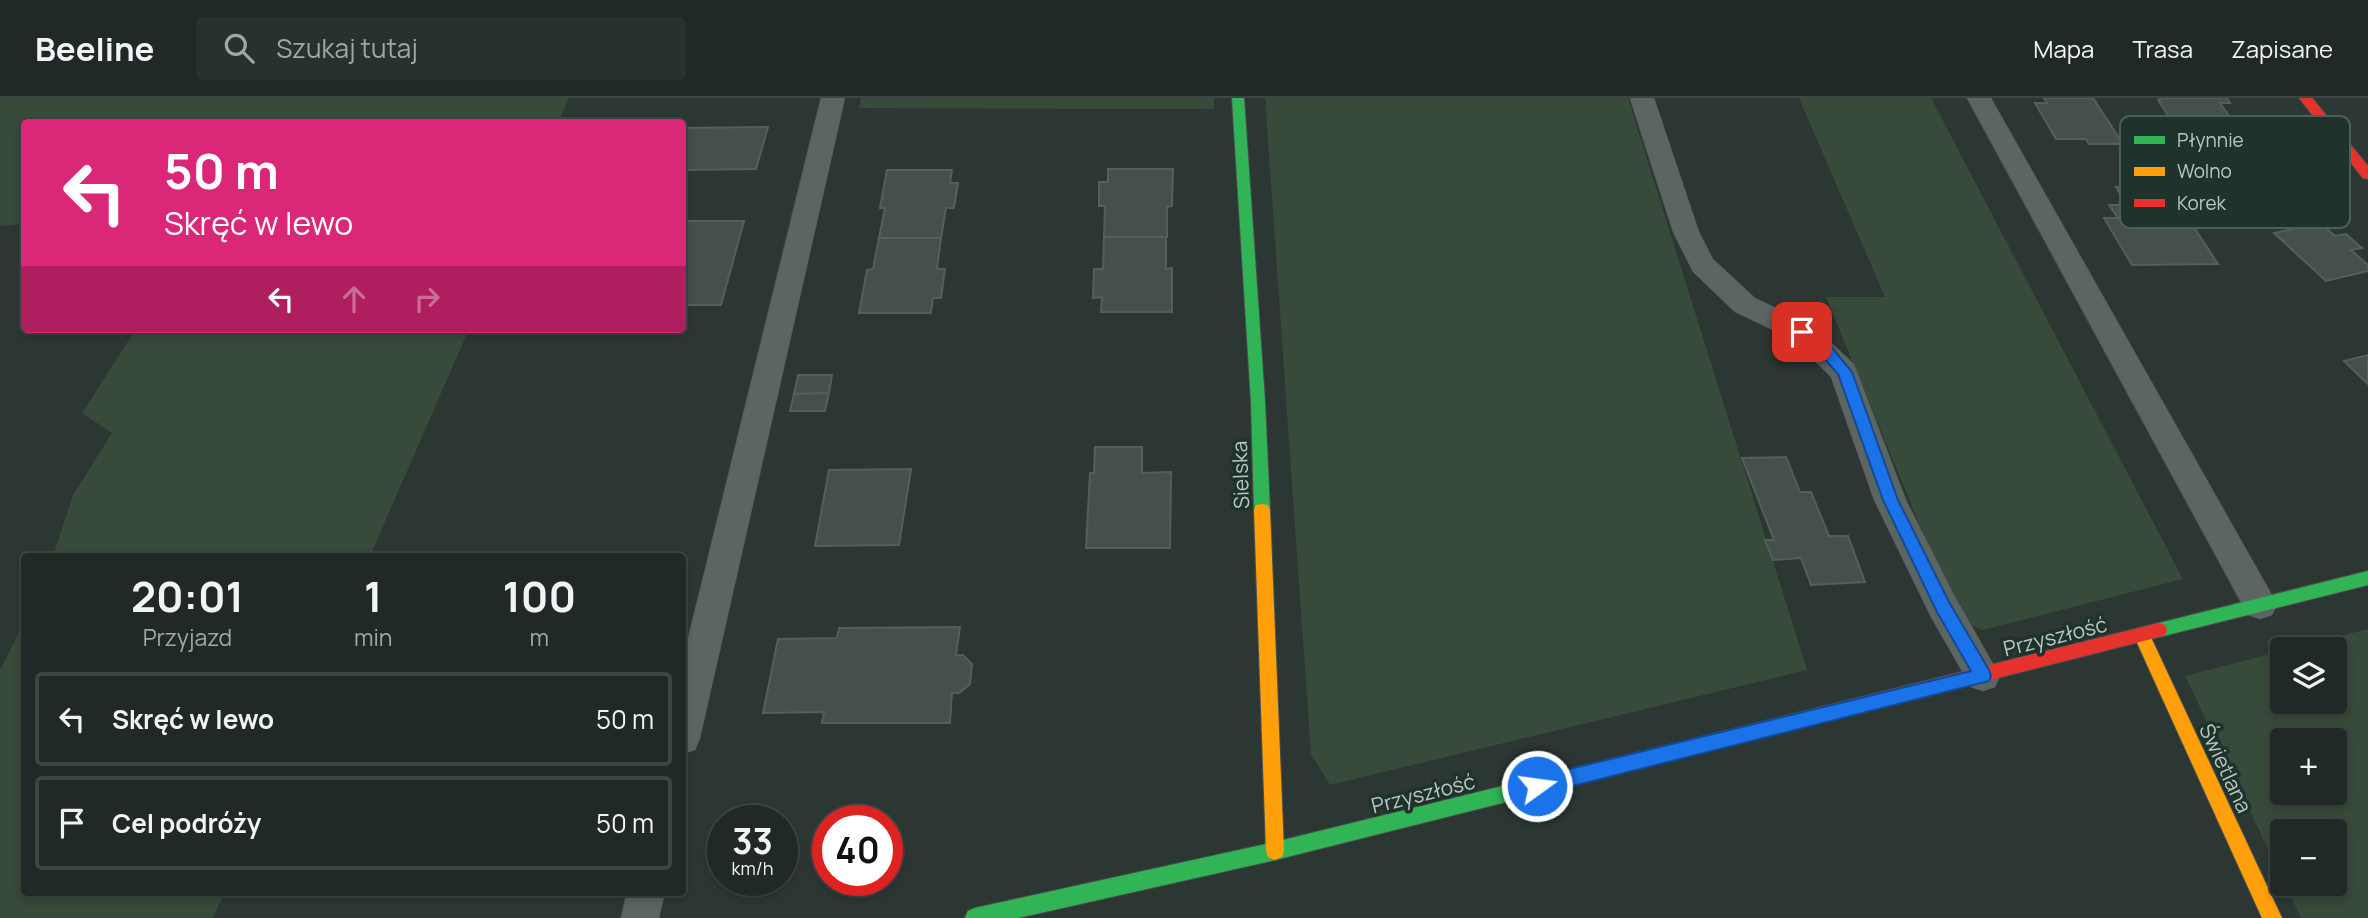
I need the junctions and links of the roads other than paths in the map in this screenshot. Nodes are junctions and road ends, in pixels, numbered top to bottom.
1 (833, 98) edge
2 (1238, 98) edge
3 (1642, 98) edge
4 (1979, 98) edge
5 (2305, 98) edge
6 (2320, 116) edge
7 (2350, 153) edge
8 (2368, 175) edge
9 (2368, 578) edge
10 (2260, 605) junction
11 (2142, 636) junction
12 (1983, 676) junction
13 (686, 721) edge
14 (1275, 851) junction
15 (645, 896) edge
16 (1048, 910) edge
17 (640, 918) edge
18 (975, 918) edge
19 (2272, 918) edge

1 - 13 lane
2 - 14 street, Sielska
3 - 12 lane
4 - 10 lane
5 - 6 street
7 - 8 street
9 - 10 street, Przyszłość
10 - 11 street, Przyszłość
11 - 12 street, Przyszłość
11 - 19 street, Świetlana
12 - 14 street, Przyszłość
14 - 16 street, Przyszłość
15 - 17 lane
16 - 18 street, Przyszłość

